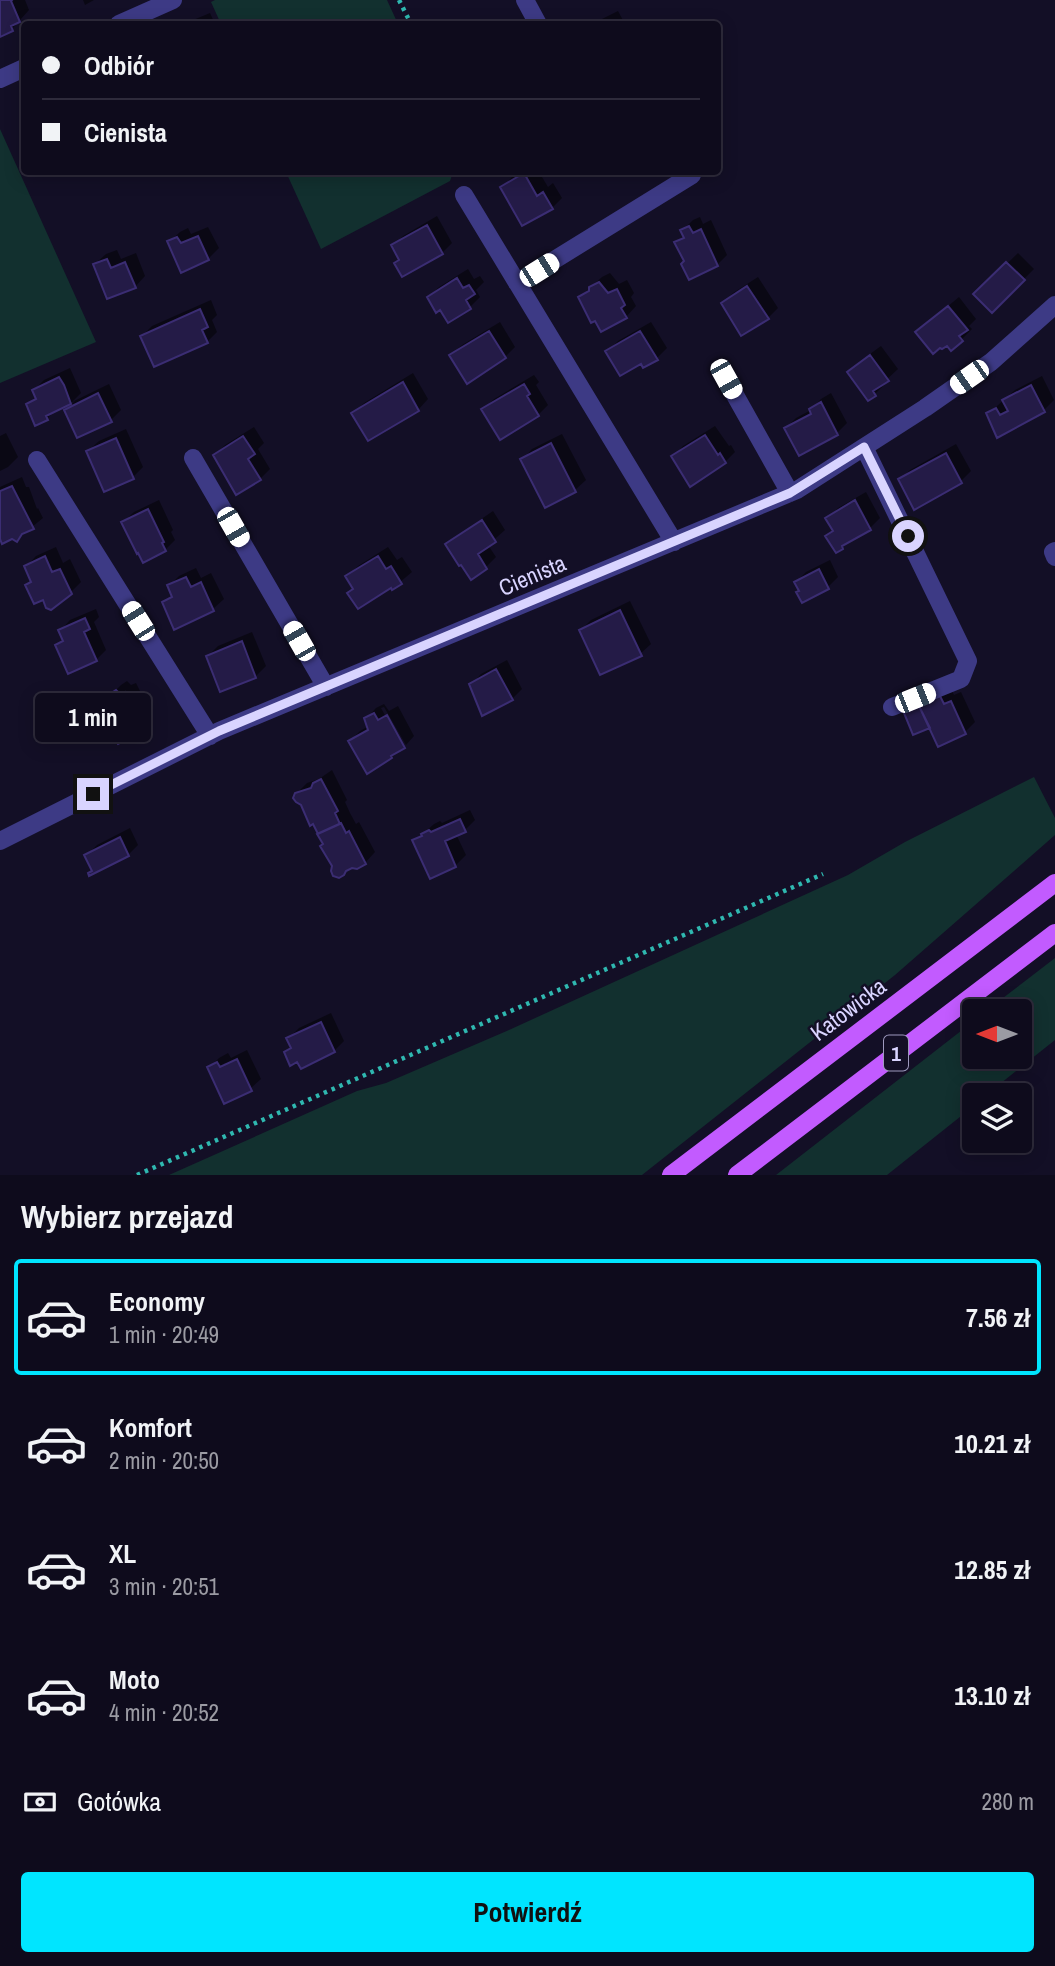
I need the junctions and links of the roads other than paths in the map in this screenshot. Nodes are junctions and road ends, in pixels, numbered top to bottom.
1 (173, 0) edge
2 (525, 0) edge
3 (126, 21) edge
4 (536, 21) edge
5 (21, 69) edge
6 (0, 79) edge
7 (692, 175) dead end
8 (464, 195) dead end
9 (517, 283) junction
10 (1055, 306) edge
11 (726, 379) dead end
12 (864, 447) junction
13 (193, 458) dead end
14 (37, 460) dead end
15 (790, 493) junction
16 (674, 542) junction
17 (1055, 551) edge
18 (1055, 557) edge
19 (326, 687) junction
20 (892, 707) dead end
21 (210, 736) junction
22 (0, 841) edge
23 (1055, 883) edge
24 (1055, 933) edge
25 (671, 1175) edge
26 (737, 1175) edge

1 - 3 street
2 - 4 street
5 - 6 street
7 - 9 street
8 - 9 street
9 - 16 street
10 - 12 street, Cienista
11 - 15 street
12 - 15 street, Cienista
12 - 20 street
13 - 19 street
14 - 21 street
15 - 16 street, Cienista
16 - 19 street, Cienista
17 - 18 street
19 - 21 street, Cienista
21 - 22 street, Cienista
23 - 25 main road, Katowicka / 1
24 - 26 main road, 1

